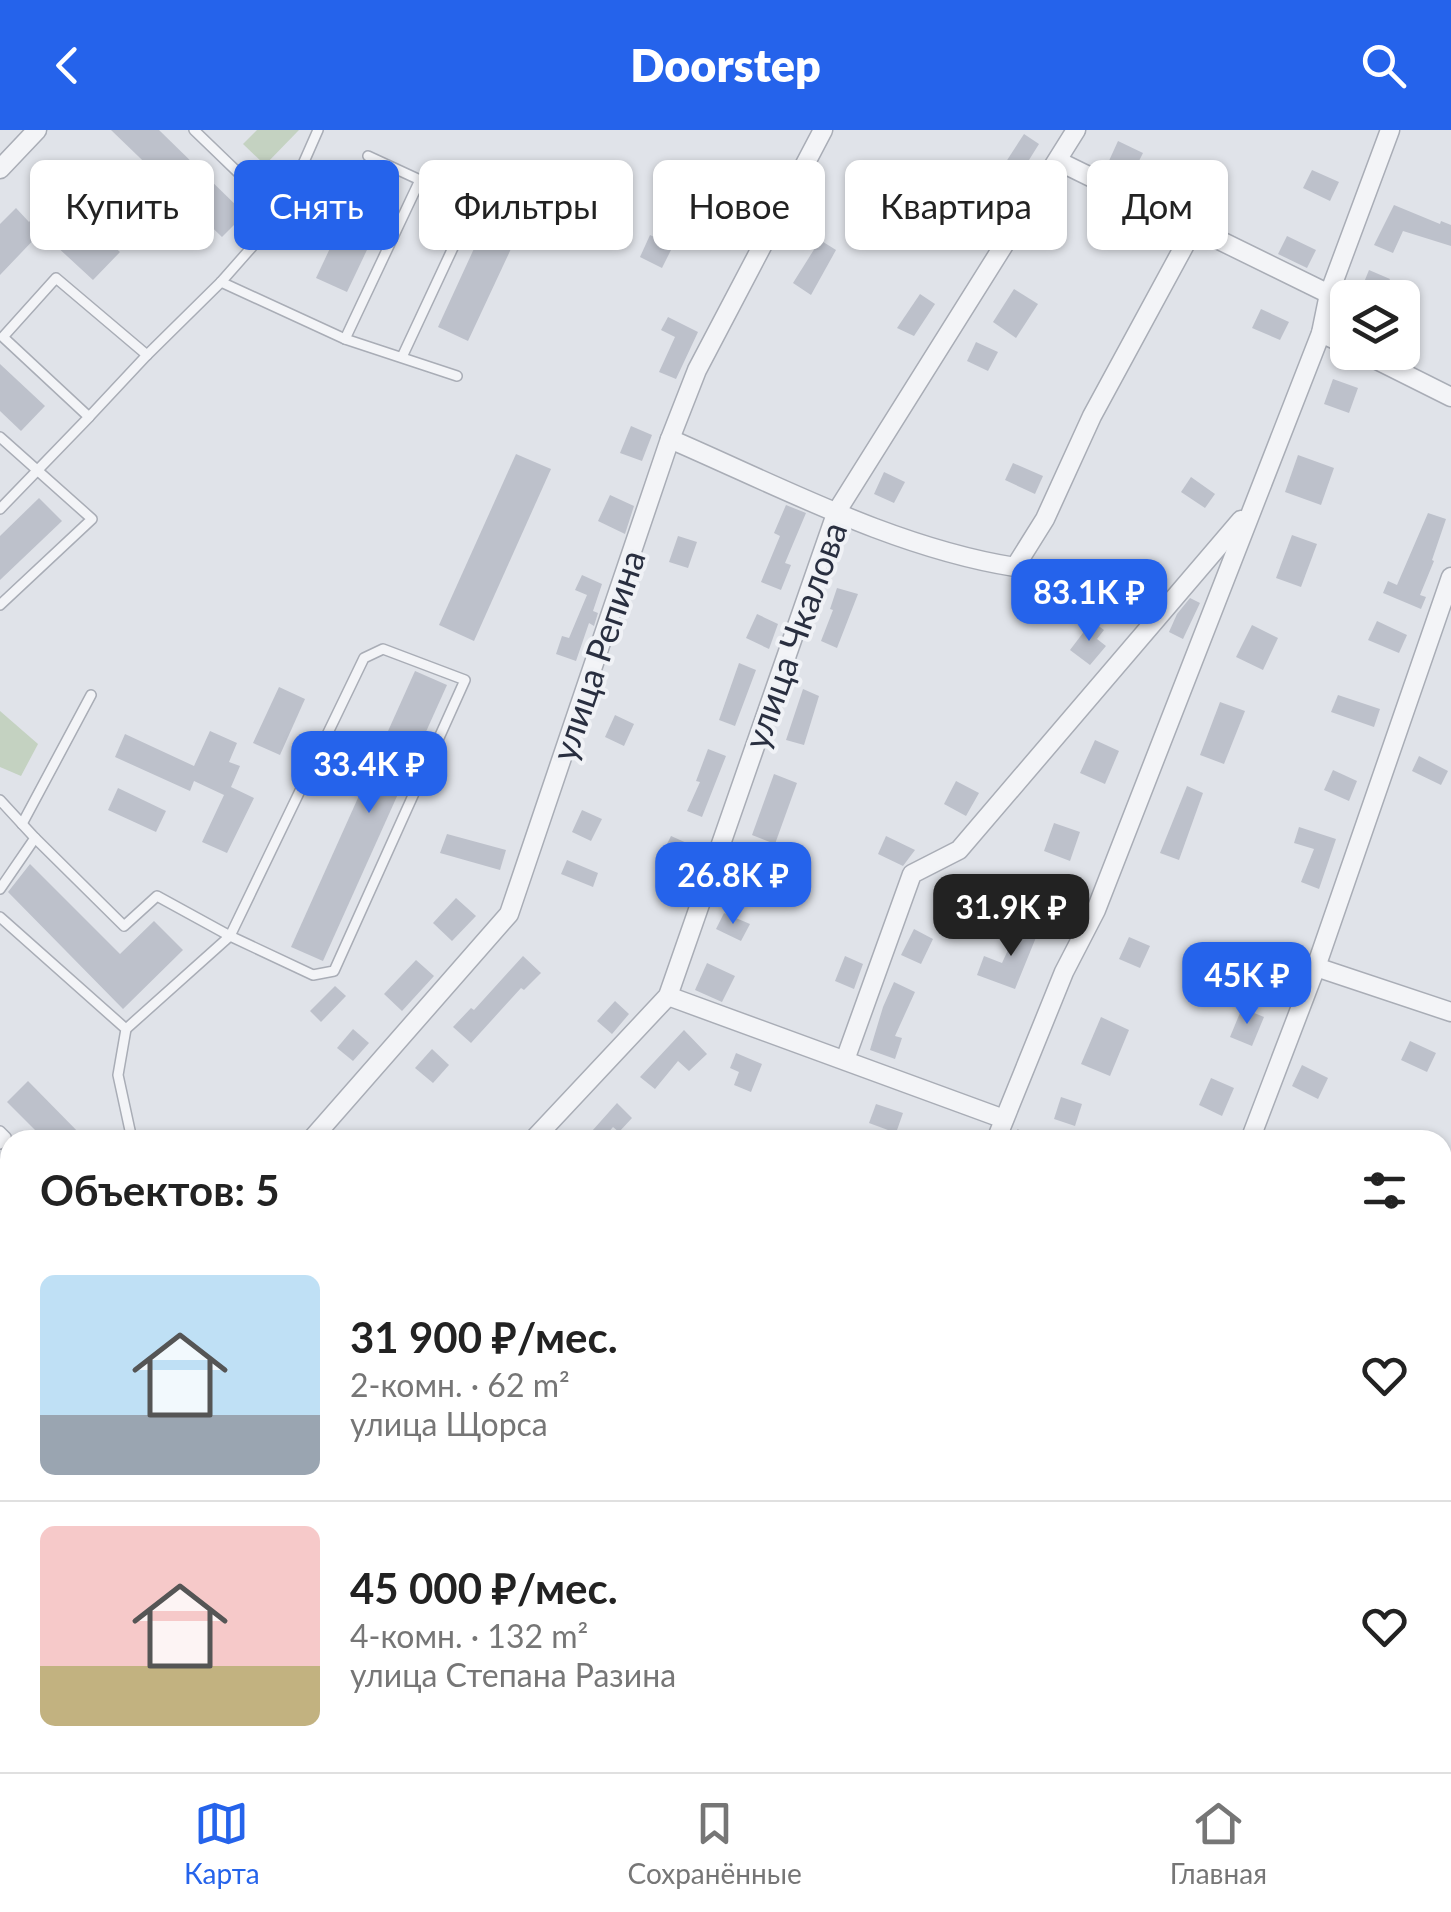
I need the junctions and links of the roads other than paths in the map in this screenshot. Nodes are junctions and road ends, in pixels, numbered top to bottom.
1 (38, 130) edge
2 (194, 130) edge
3 (318, 130) edge
4 (823, 130) edge
5 (1076, 130) edge
6 (1390, 130) edge
7 (368, 156) dead end
8 (305, 160) edge
9 (1059, 160) edge
10 (234, 168) edge
11 (0, 169) edge
12 (1228, 245) edge
13 (250, 250) edge
14 (452, 250) edge
15 (1002, 250) edge
16 (1182, 250) edge
17 (222, 282) junction
18 (1329, 294) junction
19 (1321, 333) junction
20 (1330, 337) edge
21 (345, 339) junction
22 (146, 355) junction
23 (402, 357) junction
24 (1397, 370) edge
25 (457, 376) dead end
26 (1451, 397) edge
27 (89, 417) junction
28 (0, 437) edge
29 (670, 439) junction
30 (38, 470) junction
31 (0, 509) edge
32 (1251, 509) junction
33 (837, 512) junction
34 (1451, 578) edge
35 (0, 605) edge
36 (91, 695) dead end
37 (0, 800) edge
38 (22, 824) junction
39 (35, 838) junction
40 (0, 889) edge
41 (0, 917) edge
42 (230, 936) junction
43 (1316, 967) junction
44 (668, 996) junction
45 (1451, 1012) edge
46 (126, 1029) junction
47 (845, 1060) junction
48 (1004, 1119) junction
49 (129, 1130) edge
50 (321, 1130) edge
51 (542, 1130) edge
52 (1000, 1130) edge
53 (1254, 1130) edge

1 - 11 street
2 - 10 lane
3 - 8 lane
4 - 29 street, улица Репина
5 - 9 street, улица Чкалова
6 - 18 street
7 - 21 lane
12 - 18 street
13 - 17 lane
14 - 23 lane
15 - 33 street, улица Чкалова
16 - 33 street
17 - 21 lane
17 - 22 lane
18 - 19 street
19 - 20 street
19 - 32 street
21 - 23 lane
22 - 27 lane
22 - 27 lane
23 - 25 lane
24 - 26 street
27 - 30 lane
28 - 30 lane
29 - 33 street
29 - 50 street, улица Репина
30 - 31 lane
30 - 35 lane
32 - 47 street
32 - 48 street
33 - 44 street, улица Чкалова
34 - 43 street
36 - 38 lane
37 - 38 lane
38 - 39 lane
39 - 40 lane
39 - 42 lane
41 - 46 lane
42 - 42 lane
42 - 46 lane
43 - 45 street
43 - 53 street
44 - 47 street
44 - 51 street, улица Чкалова
46 - 49 lane
47 - 48 street
48 - 52 street

